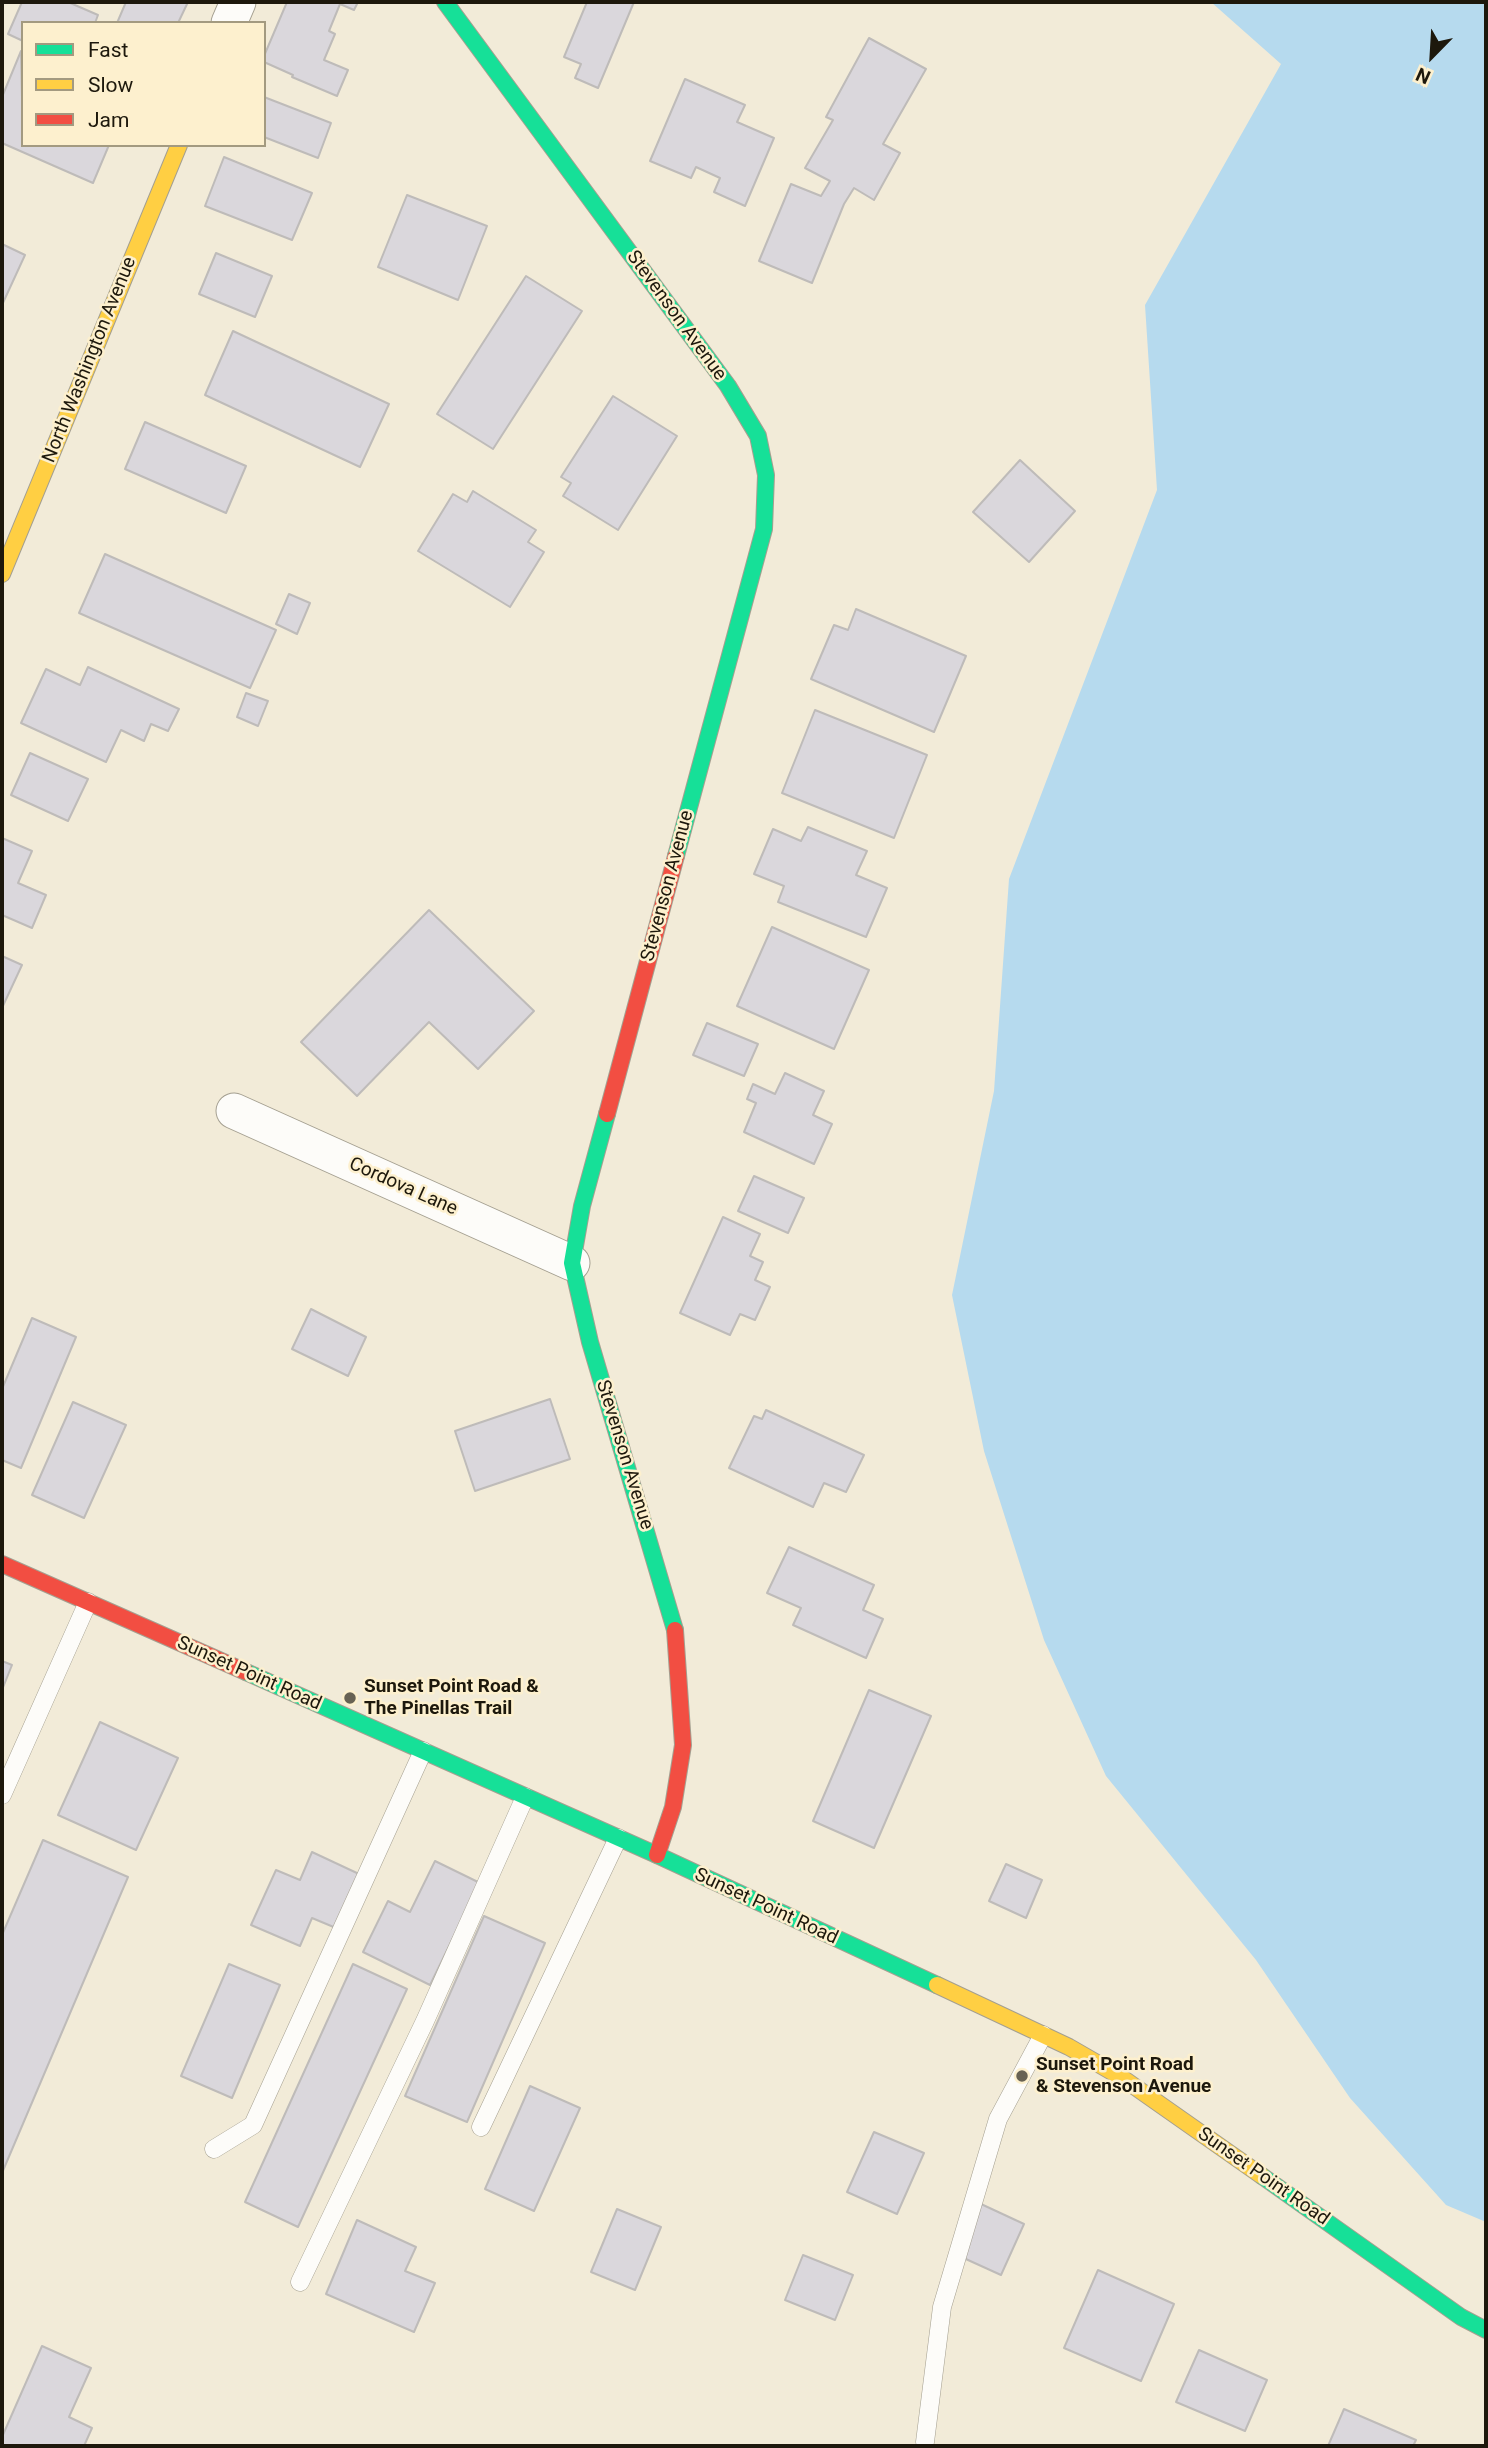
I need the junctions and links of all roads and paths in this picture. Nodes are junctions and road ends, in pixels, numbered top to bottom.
1 (238, 2) edge
2 (445, 2) edge
3 (230, 21) edge
4 (177, 147) edge
5 (2, 574) edge
6 (234, 1111) dead end
7 (572, 1263) junction
8 (2, 1564) edge
9 (88, 1602) junction
10 (424, 1751) junction
11 (2, 1795) edge
12 (525, 1797) junction
13 (618, 1838) junction
14 (657, 1855) junction
15 (1043, 2035) junction
16 (481, 2127) dead end
17 (214, 2149) dead end
18 (300, 2281) dead end
19 (1486, 2330) edge
20 (925, 2442) dead end

1 - 3 street
2 - 7 street, Stevenson Avenue
4 - 5 street, North Washington Avenue
6 - 7 street, Cordova Lane
7 - 14 street, Stevenson Avenue
8 - 9 street, Sunset Point Road
9 - 10 street, Sunset Point Road
9 - 11 lane
10 - 12 street, Sunset Point Road
10 - 17 lane
12 - 13 street, Sunset Point Road
12 - 18 lane
13 - 14 street, Sunset Point Road
13 - 16 lane
14 - 15 street, Sunset Point Road
15 - 19 street, Sunset Point Road
15 - 20 lane

